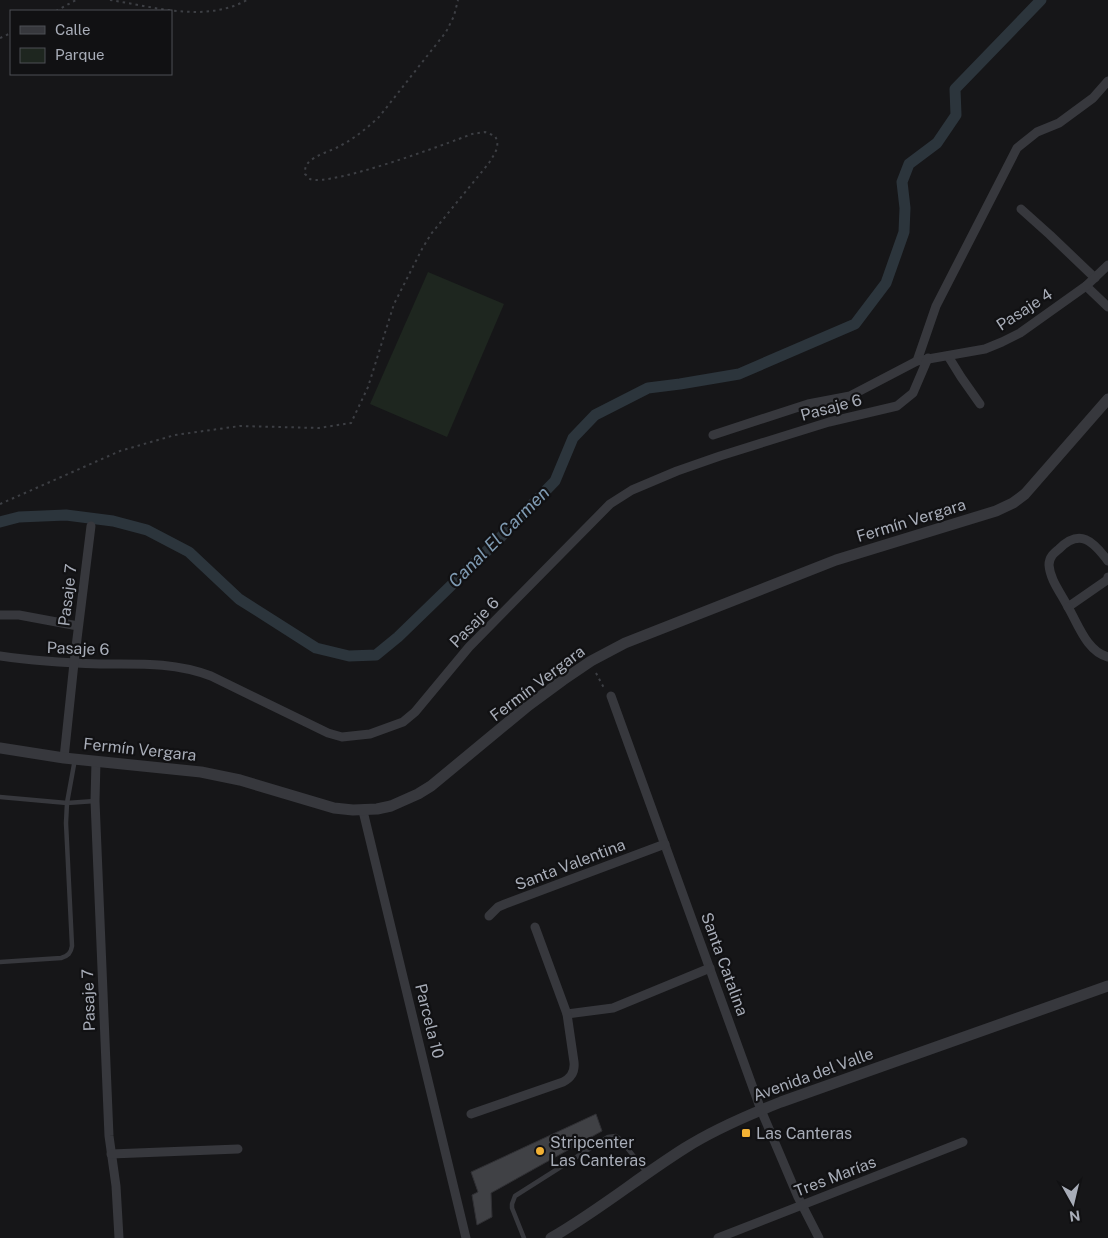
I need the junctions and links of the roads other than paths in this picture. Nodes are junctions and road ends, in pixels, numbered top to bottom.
1 (1108, 82) edge
2 (1021, 209) dead end
3 (1108, 265) edge
4 (1095, 278) junction
5 (1086, 286) junction
6 (1108, 307) edge
7 (948, 356) junction
8 (928, 358) junction
9 (916, 361) junction
10 (1108, 399) edge
11 (980, 404) dead end
12 (714, 435) dead end
13 (91, 526) dead end
14 (1108, 561) edge
15 (1108, 577) edge
16 (1068, 606) junction
17 (0, 615) edge
18 (78, 626) junction
19 (0, 656) edge
20 (1108, 657) edge
21 (74, 663) junction
22 (611, 696) road end
23 (0, 748) edge
24 (70, 758) junction
25 (96, 761) junction
26 (0, 797) edge
27 (95, 801) junction
28 (67, 803) junction
29 (363, 811) junction
30 (665, 844) junction
31 (489, 916) dead end
32 (535, 927) dead end
33 (0, 962) edge
34 (710, 968) junction
35 (1108, 986) edge
36 (566, 1014) junction
37 (761, 1110) junction
38 (471, 1114) dead end
39 (963, 1142) dead end
40 (238, 1149) dead end
41 (111, 1154) junction
42 (647, 1174) junction
43 (802, 1205) junction
44 (119, 1238) edge
45 (466, 1238) edge
46 (524, 1238) edge
47 (551, 1238) edge
48 (718, 1238) edge
49 (819, 1238) edge

1 - 9 street
2 - 4 street
3 - 4 street, Pasaje 4
4 - 5 street, Pasaje 4
5 - 6 street
5 - 7 street, Pasaje 4
7 - 8 street, Pasaje 4
7 - 11 street
8 - 9 street, Pasaje 4
8 - 21 street, Pasaje 6
9 - 12 street, Pasaje 6
10 - 29 street, Fermín Vergara
13 - 18 street, Pasaje 7
14 - 16 street
15 - 16 street
16 - 20 street
17 - 18 street
18 - 21 street, Pasaje 7
19 - 21 street, Pasaje 6
21 - 24 street, Pasaje 7
22 - 30 street, Santa Catalina
23 - 24 street, Fermín Vergara
24 - 25 street, Fermín Vergara
24 - 28 lane
25 - 27 street, Pasaje 7
25 - 29 street, Fermín Vergara
26 - 28 lane
27 - 28 lane
27 - 41 street, Pasaje 7
28 - 33 lane
29 - 45 street, Parcela 10
30 - 31 street, Santa Valentina
30 - 34 street, Santa Catalina
32 - 36 street
34 - 36 street
34 - 37 street, Santa Catalina
35 - 37 street, Avenida del Valle
36 - 38 street
37 - 42 street, Avenida del Valle
37 - 43 street, Santa Catalina
39 - 43 street, Tres Marías
40 - 41 street
41 - 44 street, Pasaje 7
42 - 46 lane
42 - 47 street, Avenida del Valle
43 - 48 street, Tres Marías
43 - 49 street, Santa Catalina

